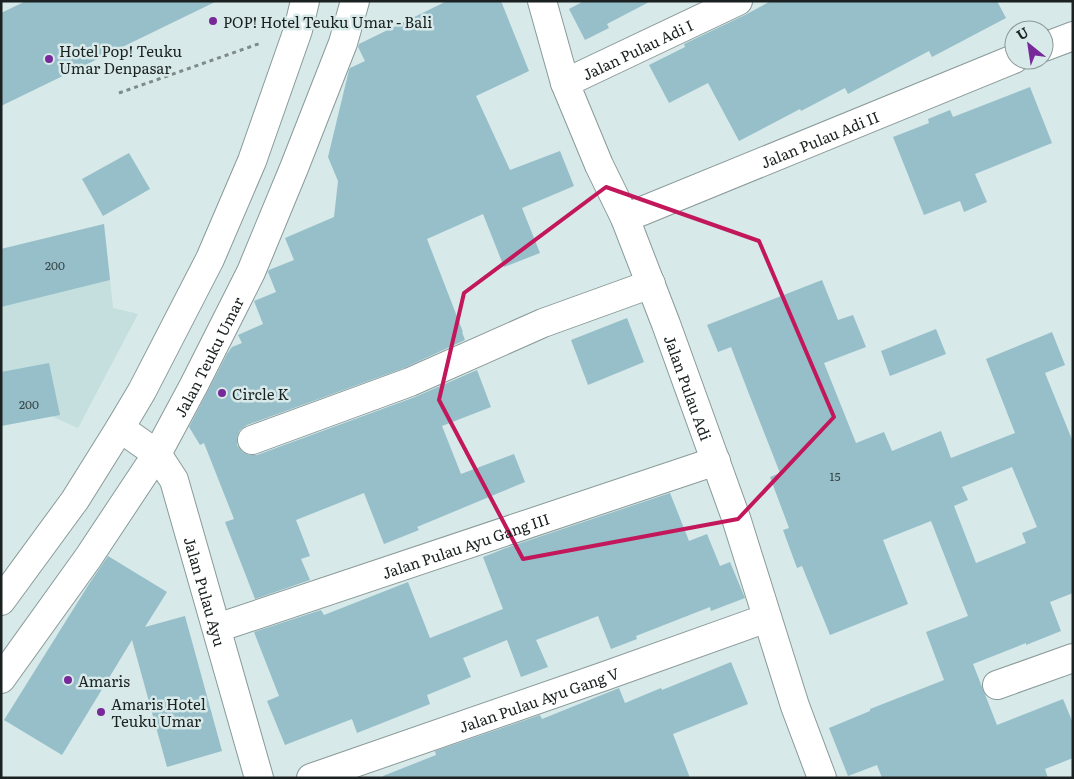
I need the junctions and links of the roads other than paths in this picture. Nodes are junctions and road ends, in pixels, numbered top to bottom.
1 (305, 1) edge
2 (355, 1) edge
3 (542, 1) edge
4 (738, 1) edge
5 (1073, 36) edge
6 (1054, 44) edge
7 (1004, 63) edge
8 (565, 83) junction
9 (625, 218) junction
10 (651, 284) junction
11 (120, 428) junction
12 (252, 440) dead end
13 (157, 454) junction
14 (716, 461) junction
15 (1, 601) edge
16 (767, 618) junction
17 (217, 628) junction
18 (1073, 658) edge
19 (1, 679) edge
20 (997, 685) dead end
21 (259, 778) edge
22 (311, 778) edge
23 (822, 778) edge

1 - 11 street
2 - 13 street, Jalan Teuku Umar
3 - 8 street, Jalan Pulau Adi
4 - 8 street, Jalan Pulau Adi I
5 - 6 street
7 - 9 street, Jalan Pulau Adi II
8 - 9 street, Jalan Pulau Adi
9 - 10 street, Jalan Pulau Adi
10 - 12 street
10 - 14 street, Jalan Pulau Adi
11 - 13 street, Jalan Pulau Ayu
11 - 15 street
13 - 17 street, Jalan Pulau Ayu
13 - 19 street, Jalan Teuku Umar
14 - 16 street, Jalan Pulau Adi
14 - 17 street, Jalan Pulau Ayu Gang III
16 - 22 street, Jalan Pulau Ayu Gang V
16 - 23 street, Jalan Pulau Adi
17 - 21 street, Jalan Pulau Ayu
18 - 20 street

